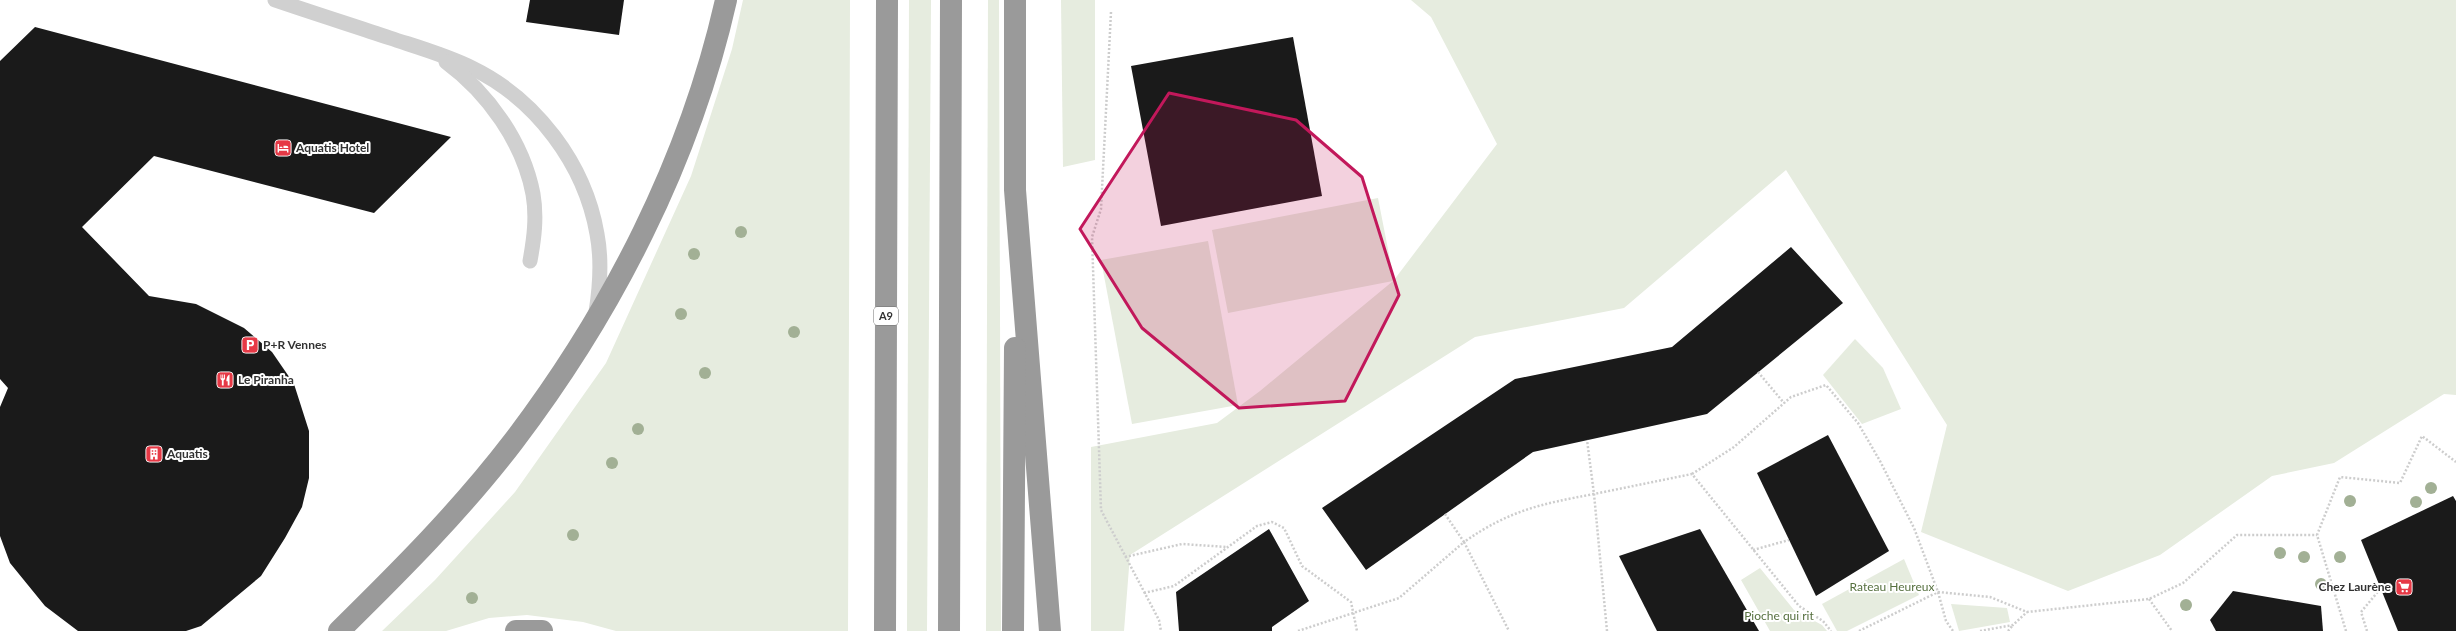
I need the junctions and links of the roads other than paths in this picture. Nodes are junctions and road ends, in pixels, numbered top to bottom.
1 (275, 0) edge
2 (726, 0) edge
3 (887, 0) edge
4 (951, 0) edge
5 (1015, 0) edge
6 (432, 52) junction
7 (1015, 190) junction
8 (530, 261) dead end
9 (595, 321) junction
10 (339, 631) edge
11 (516, 631) edge
12 (542, 631) edge
13 (884, 631) edge
14 (949, 631) edge
15 (1013, 631) edge
16 (1050, 631) edge

1 - 6 lane
2 - 9 highway
3 - 13 highway, A9
4 - 14 highway
5 - 7 highway
6 - 8 lane
6 - 9 lane
7 - 15 highway
7 - 16 highway
9 - 10 highway
11 - 12 highway

